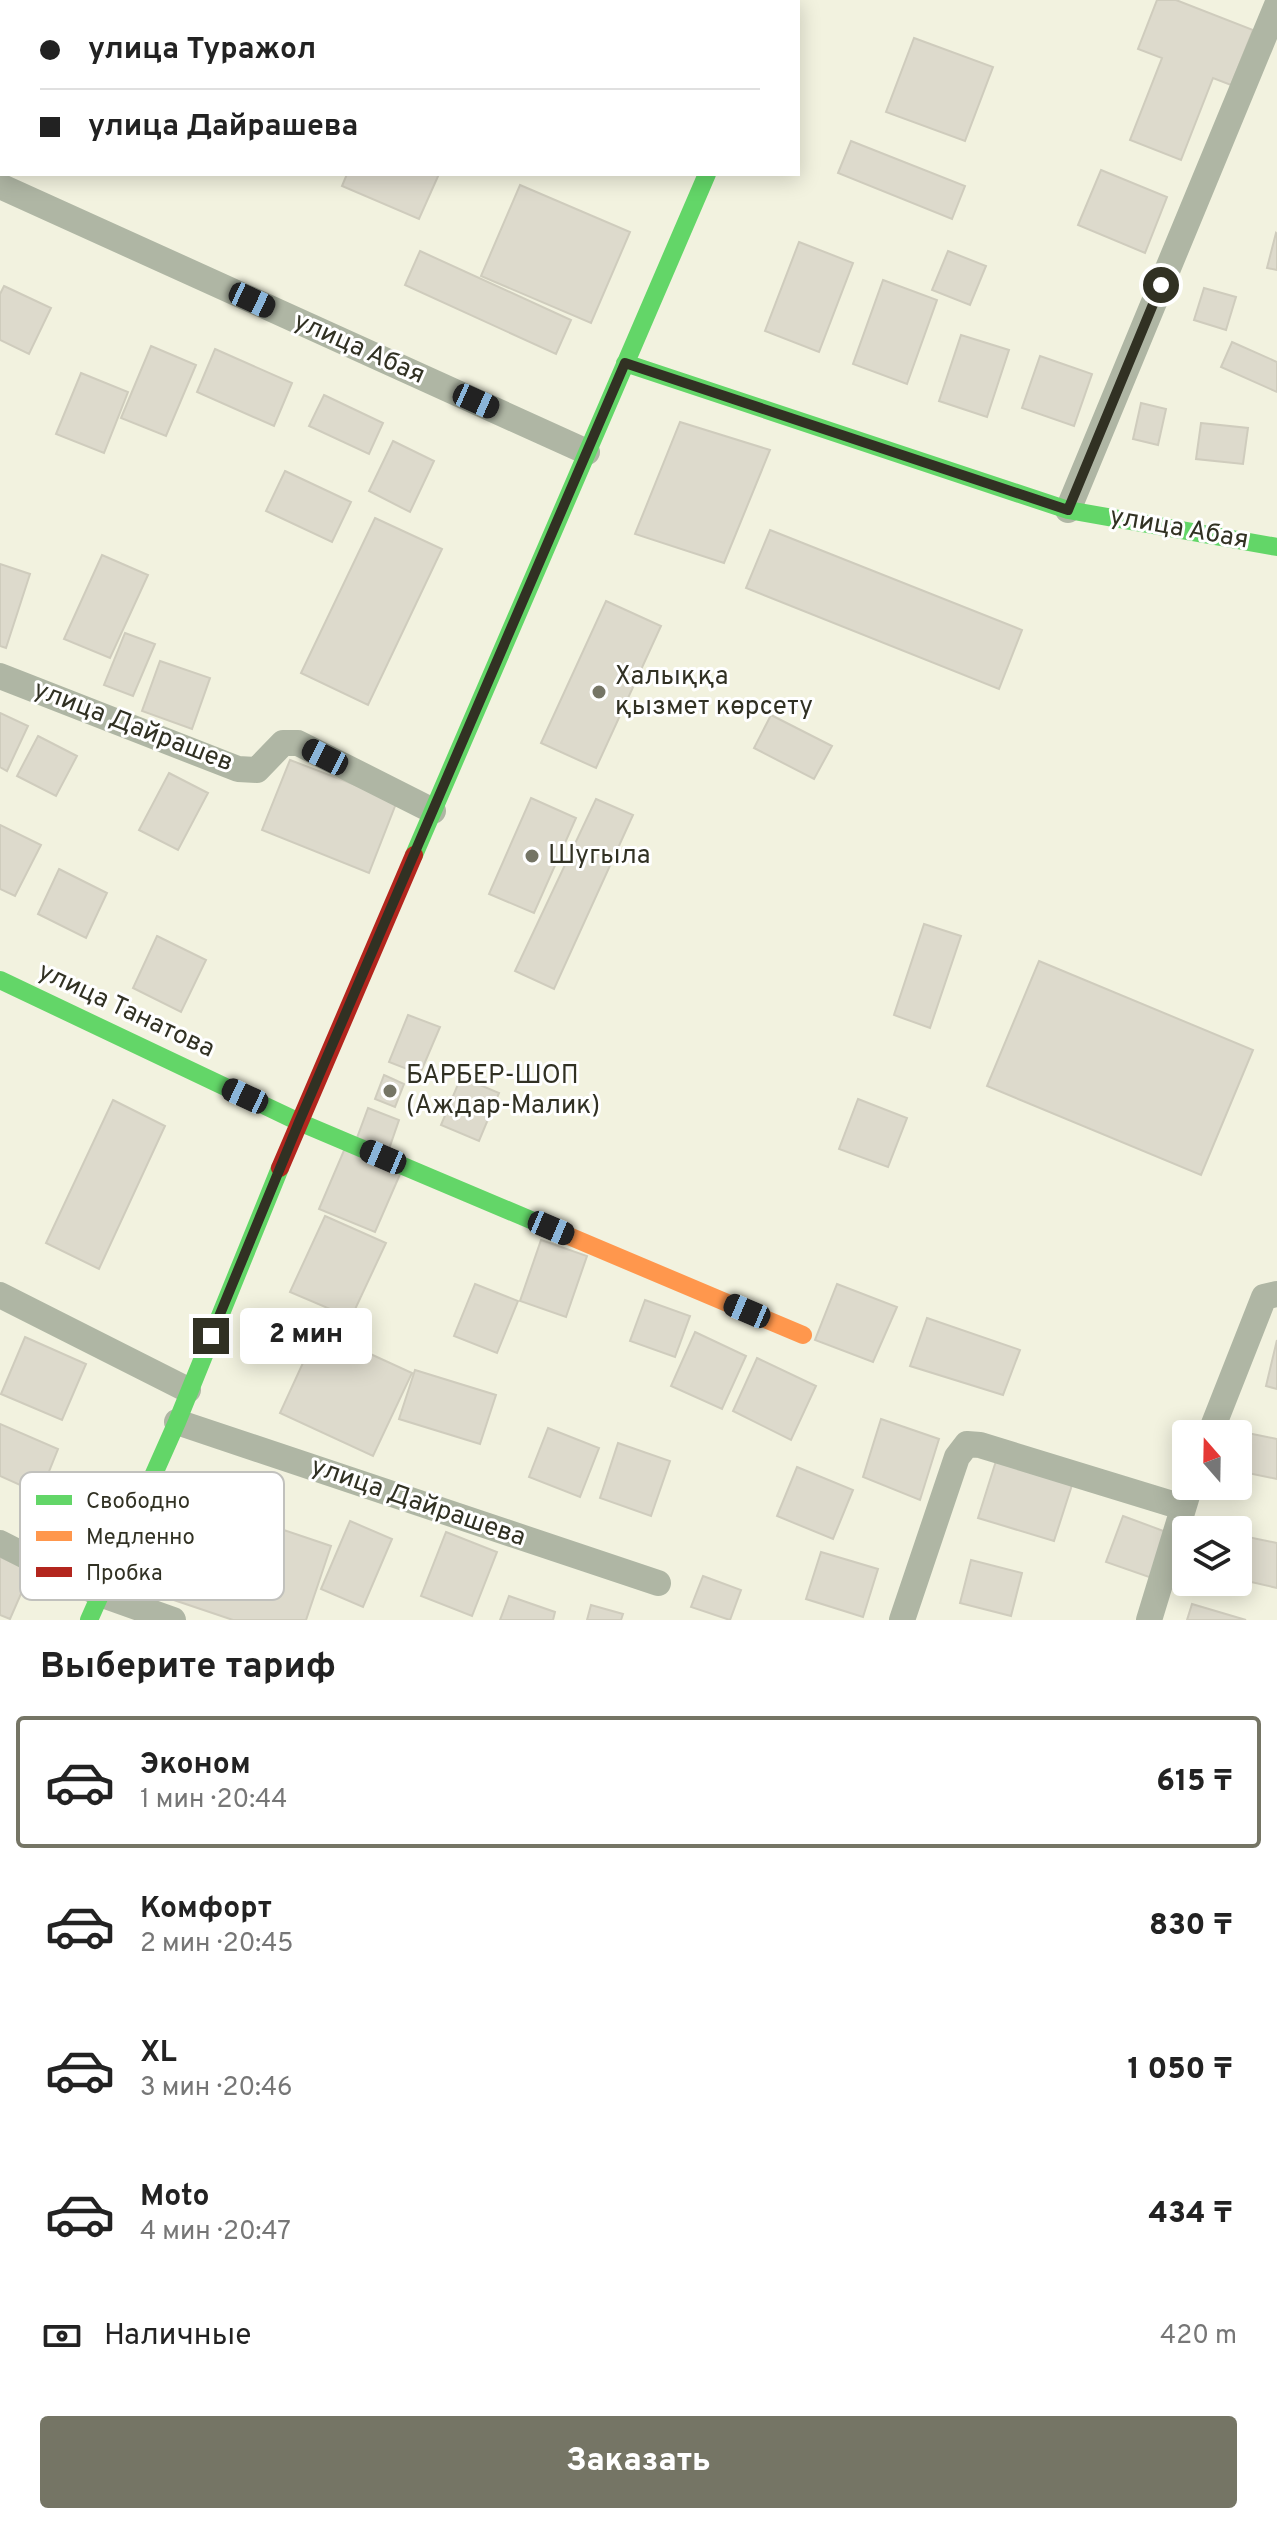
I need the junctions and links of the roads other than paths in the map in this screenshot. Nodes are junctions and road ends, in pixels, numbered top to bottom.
1 (1277, 5) edge
2 (706, 176) edge
3 (0, 186) edge
4 (625, 363) junction
5 (587, 452) junction
6 (1068, 510) junction
7 (1277, 547) edge
8 (0, 676) edge
9 (433, 811) junction
10 (0, 980) edge
11 (299, 1122) junction
12 (1277, 1294) edge
13 (0, 1295) edge
14 (803, 1335) dead end
15 (188, 1390) junction
16 (1216, 1420) edge
17 (177, 1422) junction
18 (155, 1472) edge
19 (1172, 1493) edge
20 (1185, 1500) edge
21 (0, 1543) edge
22 (20, 1553) edge
23 (658, 1583) dead end
24 (97, 1600) edge
25 (117, 1600) edge
26 (89, 1620) edge
27 (173, 1620) edge
28 (902, 1620) edge
29 (1149, 1620) edge

1 - 6 street
2 - 4 street
3 - 5 street, улица Абая
4 - 5 street
4 - 6 street, улица Абая
5 - 9 street
6 - 7 street, улица Абая
8 - 9 street, улица Дайрашев
9 - 11 street
10 - 11 street, улица Танатова
11 - 14 street, улица Танатова
11 - 15 street
12 - 16 street
13 - 15 street
15 - 17 street
17 - 18 street
17 - 23 street, улица Дайрашева
19 - 28 street
20 - 29 street
21 - 22 street
24 - 26 street
25 - 27 street

